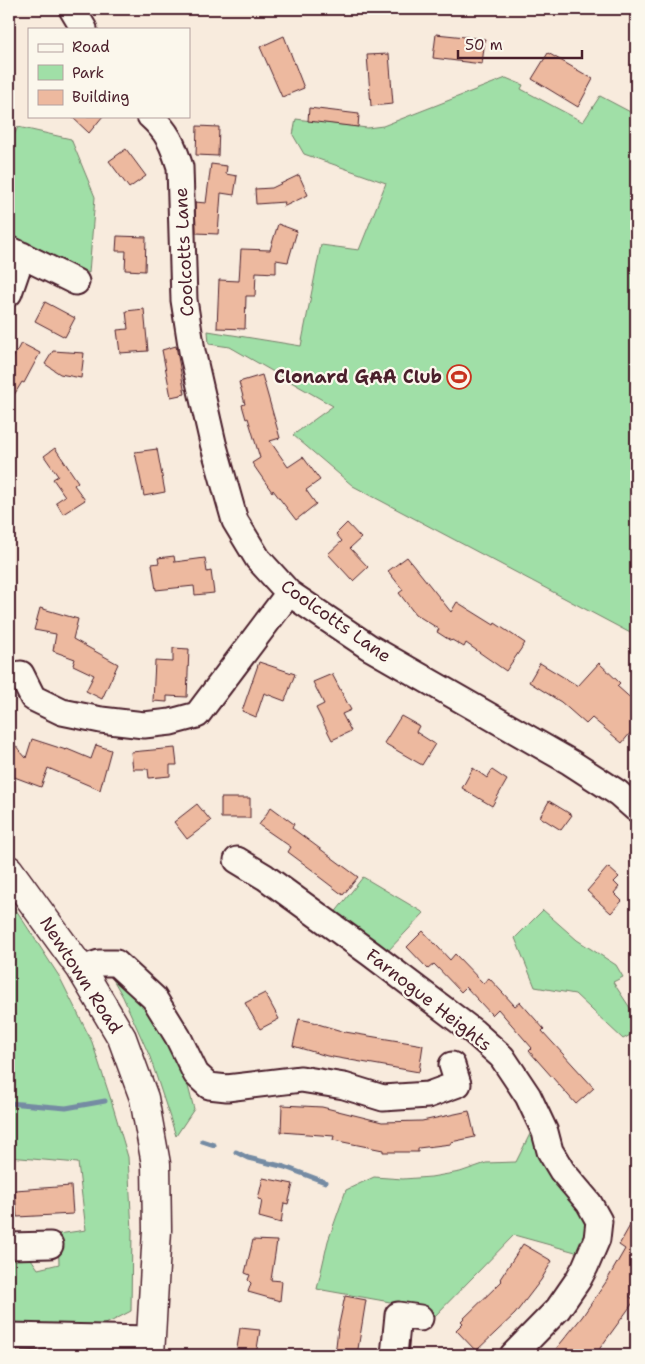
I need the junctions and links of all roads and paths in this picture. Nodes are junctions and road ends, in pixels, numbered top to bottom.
1 (72, 9) edge
2 (83, 28) edge
3 (152, 118) edge
4 (15, 252) edge
5 (76, 282) dead end
6 (9, 293) edge
7 (289, 593) junction
8 (21, 674) dead end
9 (636, 809) edge
10 (237, 860) dead end
11 (9, 870) edge
12 (82, 970) junction
13 (452, 1065) dead end
14 (50, 1245) dead end
15 (9, 1246) edge
16 (420, 1318) dead end
17 (9, 1336) edge
18 (150, 1347) edge
19 (394, 1355) edge
20 (513, 1355) edge

1 - 2 street
3 - 7 street, Coolcotts Lane
4 - 5 street
4 - 6 street
7 - 8 street
7 - 9 street, Coolcotts Lane
10 - 20 street, Farnogue Heights
11 - 12 main road, Newtown Road
12 - 13 street
12 - 18 main road, Newtown Road
14 - 15 street
16 - 19 street
17 - 18 street

